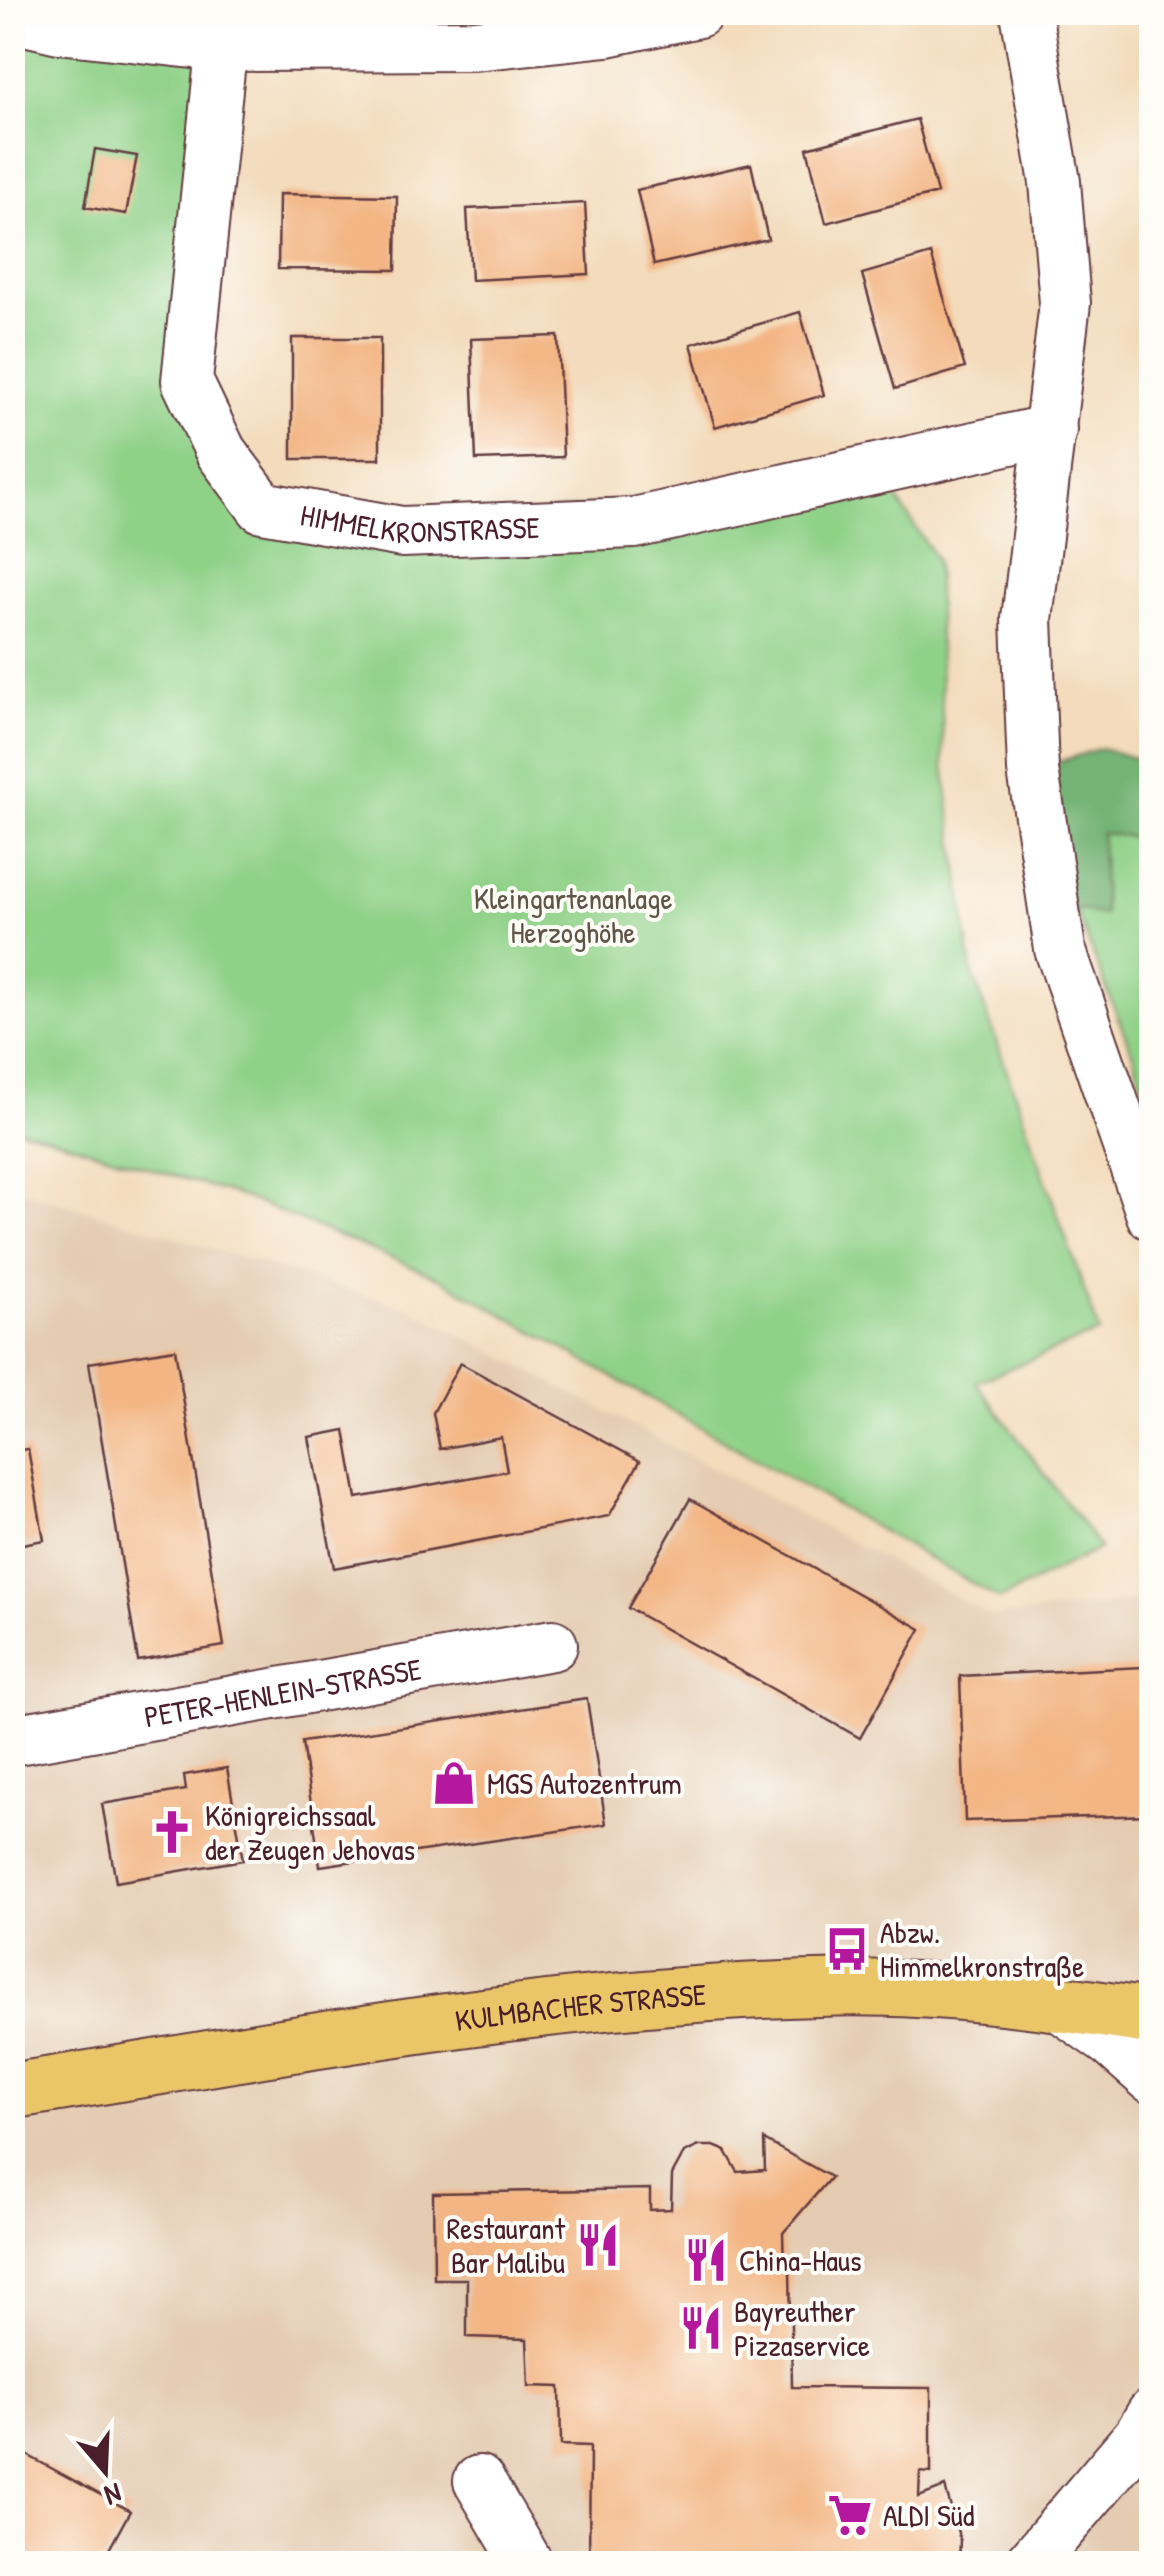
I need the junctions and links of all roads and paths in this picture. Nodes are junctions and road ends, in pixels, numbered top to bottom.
1 (698, 12) edge
2 (1026, 12) edge
3 (12, 17) edge
4 (223, 29) edge
5 (1051, 430) junction
6 (1152, 1216) edge
7 (552, 1644) dead end
8 (12, 1740) edge
9 (1054, 2002) junction
10 (1152, 2017) edge
11 (1152, 2078) edge
12 (12, 2091) edge
13 (1152, 2414) edge
14 (479, 2481) dead end
15 (528, 2564) edge
16 (1030, 2564) edge

1 - 4 street
2 - 5 street
3 - 4 street
4 - 5 street, HIMMELKRONSTRASSE
5 - 6 street
7 - 8 street, PETER-HENLEIN-STRASSE
9 - 10 main road, KULMBACHER STRASSE
9 - 11 street
9 - 12 main road, KULMBACHER STRASSE
13 - 16 street
14 - 15 street

